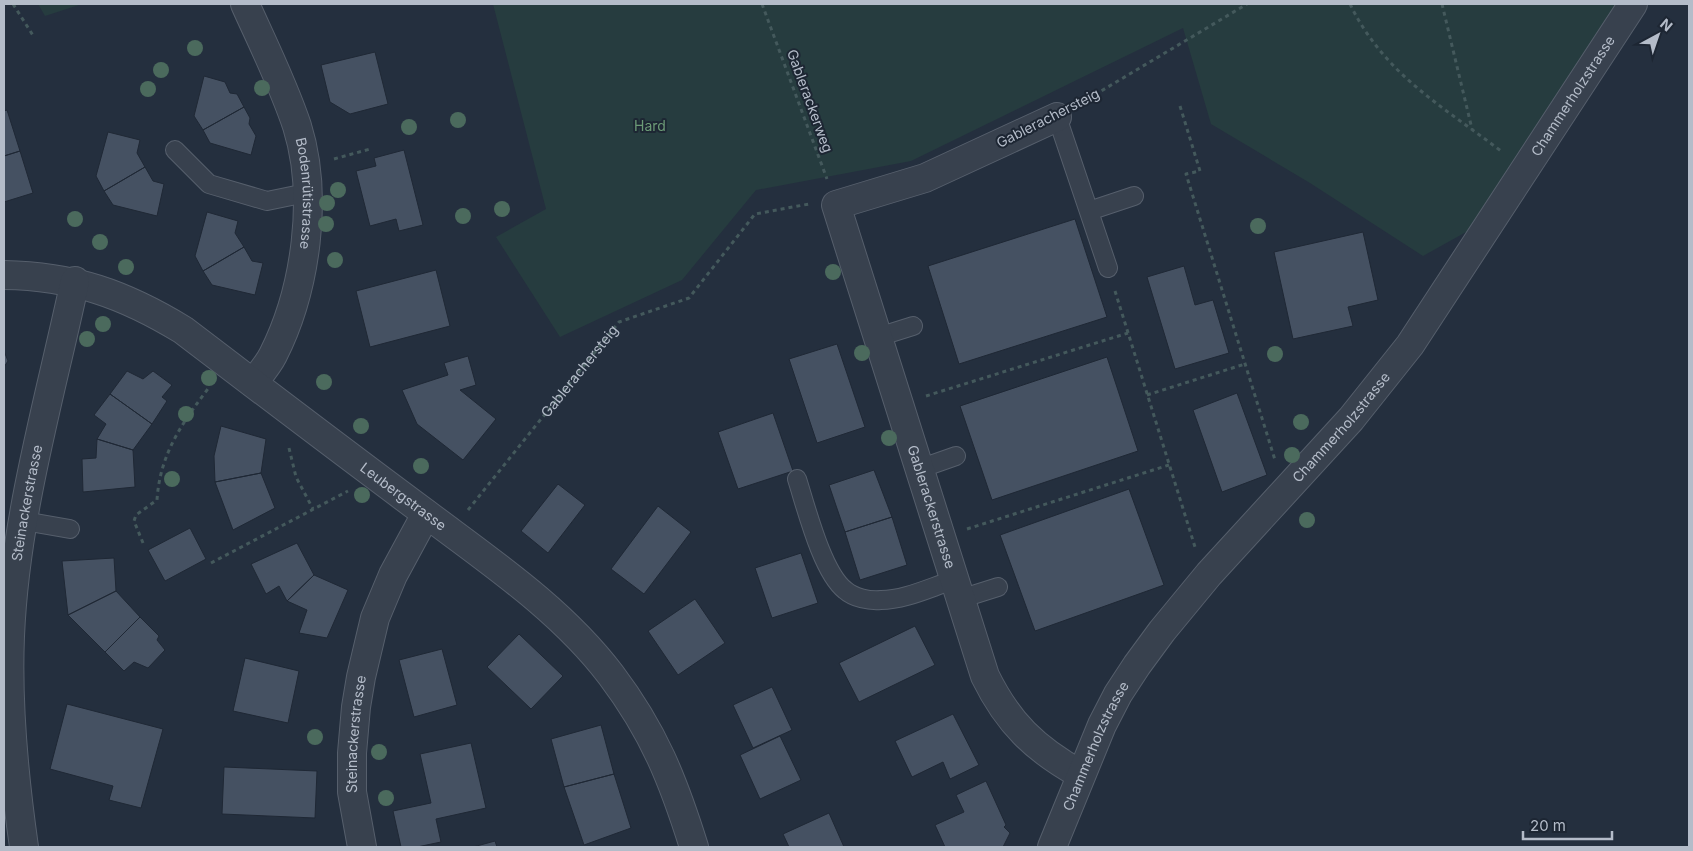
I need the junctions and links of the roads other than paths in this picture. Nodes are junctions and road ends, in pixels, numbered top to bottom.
1 (245, 4) edge
2 (1633, 4) edge
3 (1057, 117) joint
4 (175, 150) dead end
5 (306, 192) junction
6 (1134, 196) dead end
7 (835, 202) joint
8 (1089, 211) junction
9 (1108, 268) road end
10 (4, 275) edge
11 (75, 282) junction
12 (912, 326) dead end
13 (878, 337) junction
14 (253, 383) junction
15 (956, 456) dead end
16 (919, 469) junction
17 (797, 479) dead end
18 (426, 514) junction
19 (24, 521) junction
20 (70, 529) dead end
21 (998, 586) dead end
22 (957, 589) junction
23 (1080, 774) junction
24 (24, 847) edge
25 (362, 847) edge
26 (694, 847) edge
27 (1052, 847) edge

1 - 5 street, Bodenrütistrasse
2 - 23 street, Chammerholzstrasse
3 - 7 street, Gablerachersteig
3 - 8 lane
4 - 5 lane
5 - 14 street, Bodenrütistrasse
6 - 8 lane
7 - 13 street, Gablerackerstrasse
8 - 9 lane
10 - 11 street, Leubergstrasse
11 - 14 street, Leubergstrasse
11 - 19 street, Steinackerstrasse
12 - 13 lane
13 - 16 street, Gablerackerstrasse
14 - 18 street, Leubergstrasse
15 - 16 lane
16 - 22 street, Gablerackerstrasse
17 - 22 lane
18 - 25 street, Steinackerstrasse
18 - 26 street, Leubergstrasse
19 - 20 lane
19 - 24 street, Steinackerstrasse
21 - 22 lane
22 - 23 street, Gablerackerstrasse
23 - 27 street, Chammerholzstrasse

